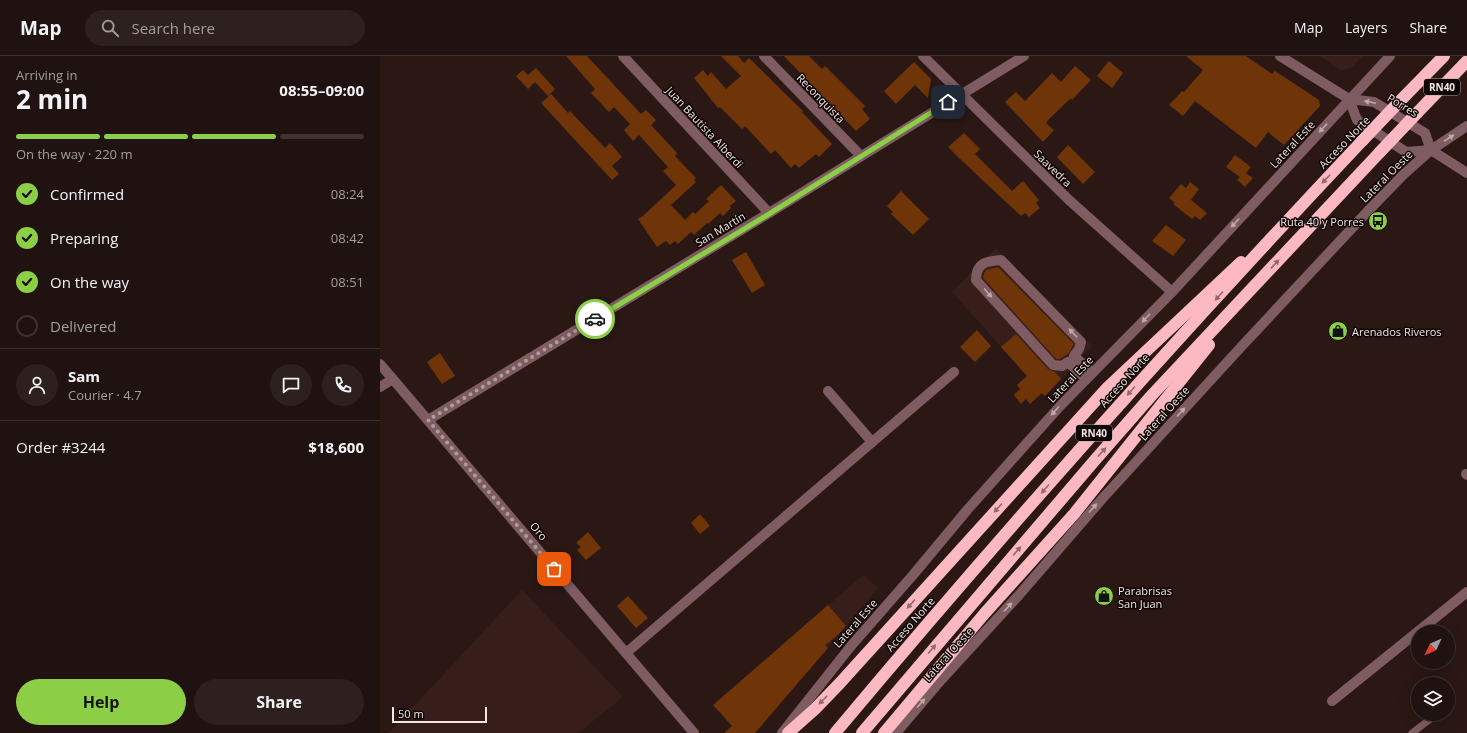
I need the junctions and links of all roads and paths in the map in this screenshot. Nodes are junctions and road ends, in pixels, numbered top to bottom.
1 (623, 56) edge
2 (764, 56) edge
3 (922, 56) edge
4 (1024, 56) edge
5 (1280, 56) edge
6 (1390, 56) edge
7 (1444, 56) edge
8 (1467, 61) edge
9 (960, 94) junction
10 (1349, 99) junction
11 (1467, 126) edge
12 (1431, 150) junction
13 (861, 156) junction
14 (1467, 173) edge
15 (769, 214) junction
16 (1293, 214) junction
17 (1262, 278) junction
18 (1172, 292) junction
19 (380, 364) edge
20 (954, 372) dead end
21 (1089, 376) junction
22 (393, 379) junction
23 (380, 387) edge
24 (828, 391) dead end
25 (428, 420) junction
26 (872, 442) junction
27 (1467, 592) edge
28 (626, 653) junction
29 (1332, 701) dead end
30 (1428, 721) edge
31 (694, 733) edge
32 (782, 733) edge
33 (788, 733) edge
34 (835, 733) edge
35 (862, 733) edge
36 (884, 733) edge
37 (896, 733) edge
38 (1412, 733) edge

1 - 15 street, Juan Bautista Alberdi
2 - 13 street, Reconquista
3 - 9 street, Saavedra
4 - 9 street, San Martín
5 - 10 street, Porres
6 - 10 street, Lateral Este
7 -> 16 highway, Acceso Norte / RN40, bridge
17 -> 8 highway, RN40, bridge
9 - 13 street, San Martín
9 - 18 street, Saavedra
12 -> 10 street, Porres
10 - 12 street
10 -> 18 street, Lateral Este
12 -> 11 street, Lateral Oeste
12 - 14 street
37 -> 12 street, Lateral Oeste
13 - 15 street, San Martín
15 - 25 street, San Martín
16 -> 33 highway
16 -> 34 highway, Acceso Norte / RN40
35 -> 17 highway, RN40
17 - 36 highway
18 -> 21 street, Lateral Este
19 - 22 street, Oro
20 - 26 street
21 -> 21 street
21 -> 32 street, Lateral Este
22 - 23 street
22 - 25 street, Oro
24 - 26 street
25 - 28 street, Oro
26 - 28 street
27 - 29 street
28 - 31 street, Oro
30 - 38 lane

